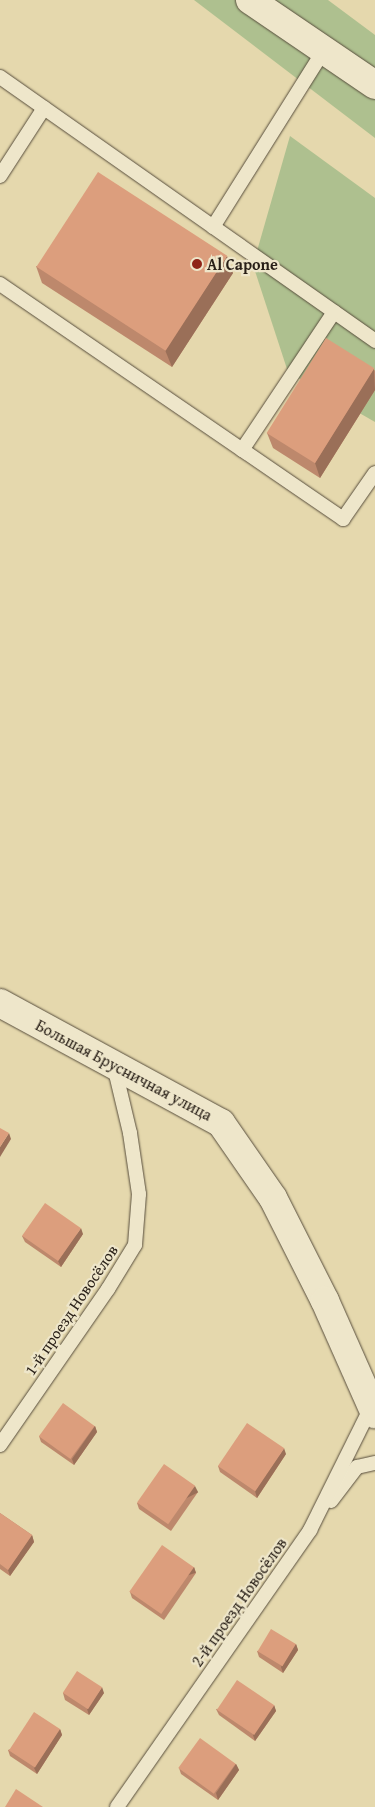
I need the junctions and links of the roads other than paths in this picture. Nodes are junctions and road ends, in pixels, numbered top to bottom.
1 (250, 0) edge
2 (324, 50) junction
3 (0, 77) edge
4 (375, 85) edge
5 (44, 108) junction
6 (0, 176) edge
7 (213, 227) junction
8 (0, 284) edge
9 (334, 312) junction
10 (375, 340) edge
11 (242, 450) junction
12 (375, 473) edge
13 (0, 1003) edge
14 (114, 1066) junction
15 (373, 1410) edge
16 (0, 1445) edge
17 (375, 1463) edge
18 (310, 1530) junction
19 (117, 1807) edge

1 - 2 street
2 - 4 street
2 - 7 lane
3 - 5 lane
5 - 6 lane
5 - 7 lane
7 - 9 lane
8 - 11 lane
9 - 10 lane
9 - 11 lane
11 - 12 lane
13 - 14 street, Большая Брусничная улица
14 - 15 street, Большая Брусничная улица
14 - 16 lane, 1-й проезд Новосёлов
15 - 18 lane, 2-й проезд Новосёлов
17 - 18 lane
18 - 19 lane, 2-й проезд Новосёлов

